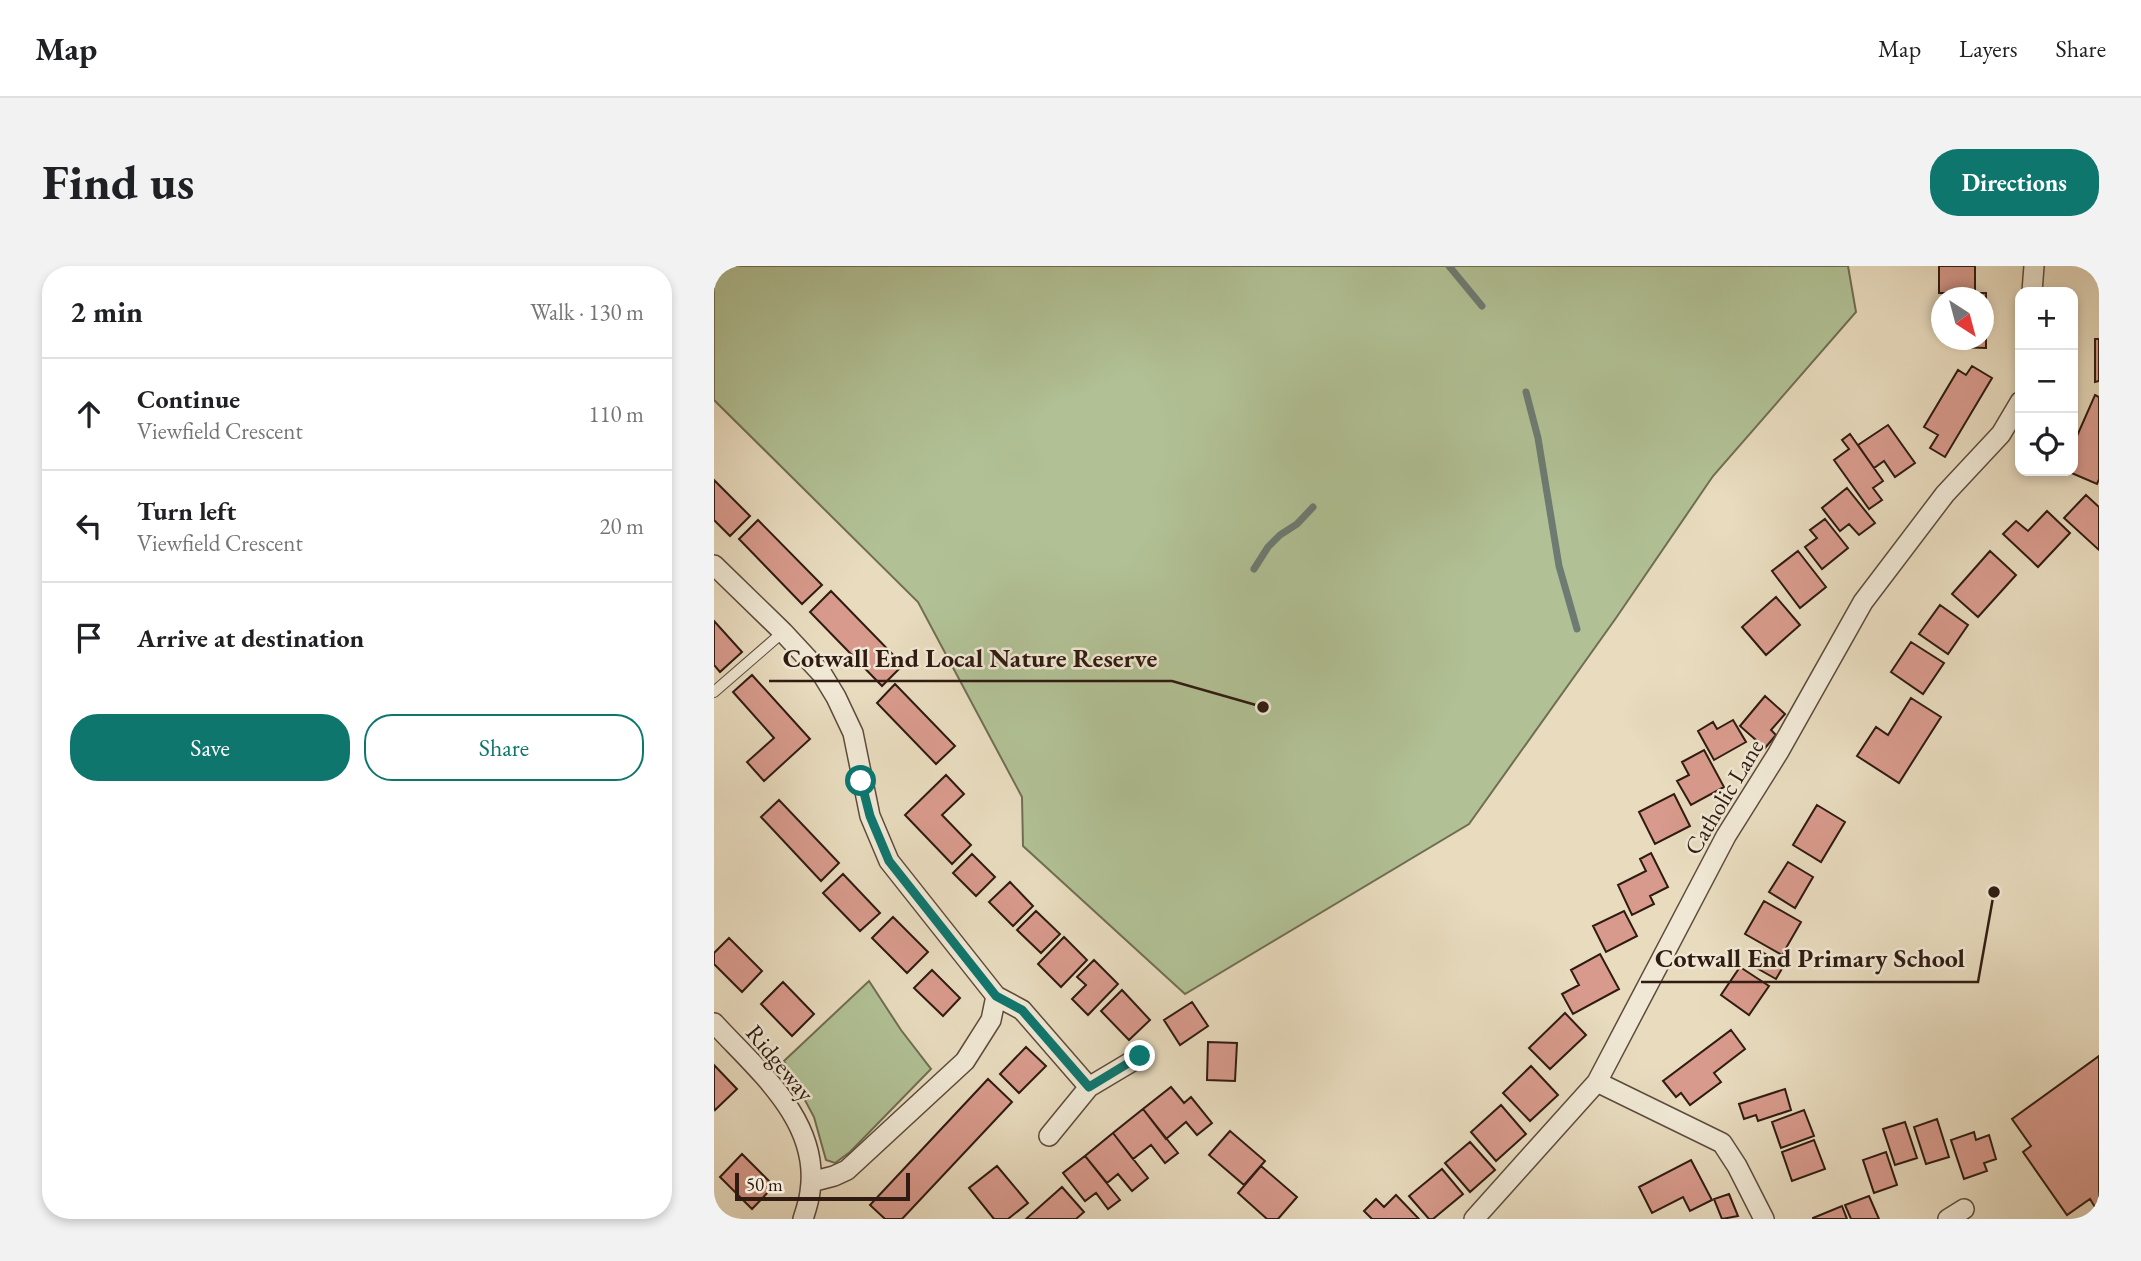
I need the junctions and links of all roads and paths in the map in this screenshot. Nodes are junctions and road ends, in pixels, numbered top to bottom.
1 (2034, 266) edge
2 (2032, 287) edge
3 (2015, 410) edge
4 (714, 565) edge
5 (783, 632) junction
6 (714, 692) edge
7 (996, 996) junction
8 (714, 1023) edge
9 (1140, 1056) dead end
10 (1597, 1082) junction
11 (1089, 1087) junction
12 (1049, 1136) dead end
13 (811, 1182) junction
14 (803, 1219) edge
15 (1474, 1219) edge
16 (1764, 1219) edge

1 - 2 street
3 - 10 street, Catholic Lane
4 - 5 street
5 - 6 lane
5 - 7 street
7 - 11 street
7 - 13 street
8 - 13 street, Ridgeway
9 - 11 street
10 - 15 street, Catholic Lane
10 - 16 street
11 - 12 street
13 - 14 street, Ridgeway

